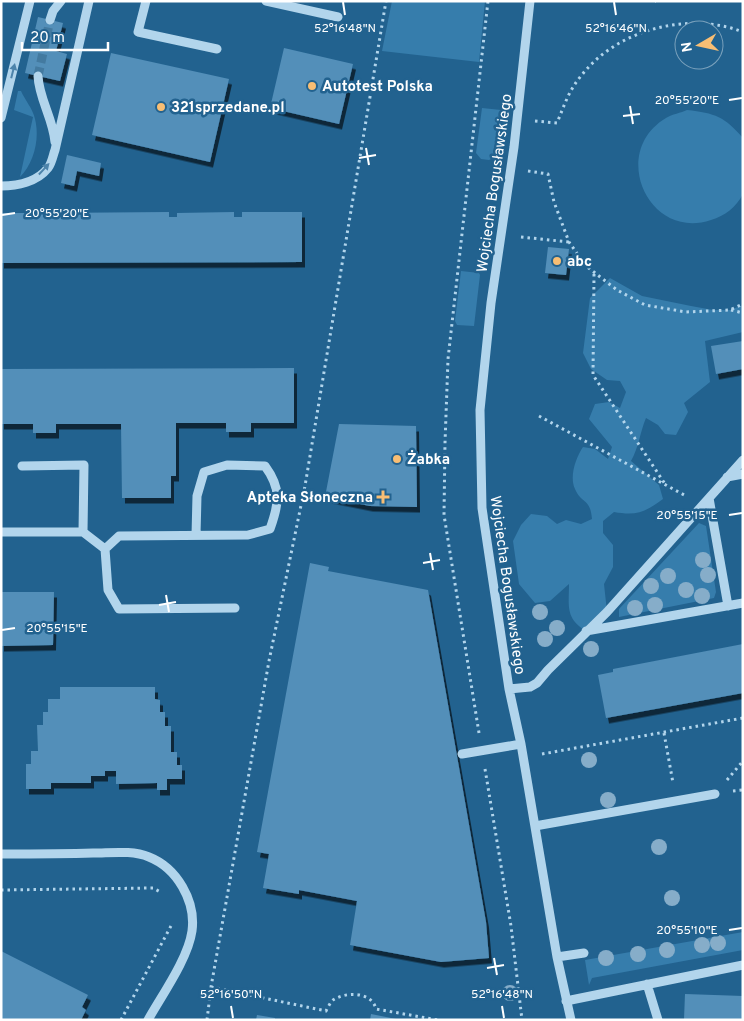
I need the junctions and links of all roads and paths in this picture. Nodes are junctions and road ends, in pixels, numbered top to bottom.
1 (30, 1) edge
2 (62, 1) edge
3 (89, 1) edge
4 (146, 1) edge
5 (266, 1) edge
6 (530, 1) edge
7 (338, 17) dead end
8 (50, 20) tunnel mouth
9 (743, 32) edge
10 (217, 49) dead end
11 (38, 76) tunnel mouth
12 (1, 118) edge
13 (532, 120) dead end
14 (56, 150) junction
15 (526, 171) dead end
16 (1, 186) edge
17 (518, 237) dead end
18 (570, 242) junction
19 (594, 273) junction
20 (743, 304) edge
21 (730, 310) junction
22 (743, 313) edge
23 (540, 416) dead end
24 (743, 460) edge
25 (22, 466) dead end
26 (743, 474) edge
27 (728, 477) junction
28 (665, 484) junction
29 (709, 498) junction
30 (702, 505) junction
31 (1, 532) edge
32 (83, 532) junction
33 (196, 536) junction
34 (105, 549) junction
35 (743, 603) edge
36 (728, 606) junction
37 (235, 608) dead end
38 (586, 631) junction
39 (509, 689) junction
40 (743, 718) edge
41 (664, 733) junction
42 (521, 744) junction
43 (462, 754) dead end
44 (542, 754) dead end
45 (743, 761) edge
46 (715, 794) joint
47 (676, 801) junction
48 (535, 826) junction
49 (1, 854) edge
50 (1, 890) edge
51 (166, 898) dead end
52 (172, 916) dead end
53 (584, 953) dead end
54 (557, 957) junction
55 (743, 965) edge
56 (647, 984) junction
57 (211, 987) dead end
58 (566, 1001) junction
59 (121, 1020) edge
60 (148, 1020) edge
61 (438, 1020) edge
62 (571, 1020) edge
63 (658, 1020) edge

12 -> 1 street
2 - 8 street
3 - 14 street
4 - 10 street
5 - 7 street
6 - 39 street, Wojciecha Bogusławskiego
9 - 13 path
11 - 14 street
16 -> 14 street
15 - 18 path
17 - 18 path
18 - 19 path
19 - 21 path
19 - 28 path
20 - 21 path
21 - 22 path
23 - 28 path
24 - 27 street
25 - 32 street
26 - 27 street
27 - 29 street
28 - 30 path
29 - 30 street
29 - 36 street
30 - 38 street
31 - 32 street
32 - 34 street
33 - 33 street
33 - 34 street
34 - 37 street
35 - 36 street
36 - 38 street
38 - 39 street
39 - 42 street, Wojciecha Bogusławskiego
40 - 41 path
41 - 44 path
41 - 47 path
42 - 43 street
42 - 48 street, Wojciecha Bogusławskiego
45 - 46 path
46 - 47 street
47 - 48 street
48 - 54 street, Wojciecha Bogusławskiego
49 - 60 street
50 - 51 path
52 - 59 path
53 - 54 street
54 - 58 street, Wojciecha Bogusławskiego
55 - 56 street
56 - 58 street
56 - 63 street
57 - 61 path
58 - 62 street, Wojciecha Bogusławskiego

